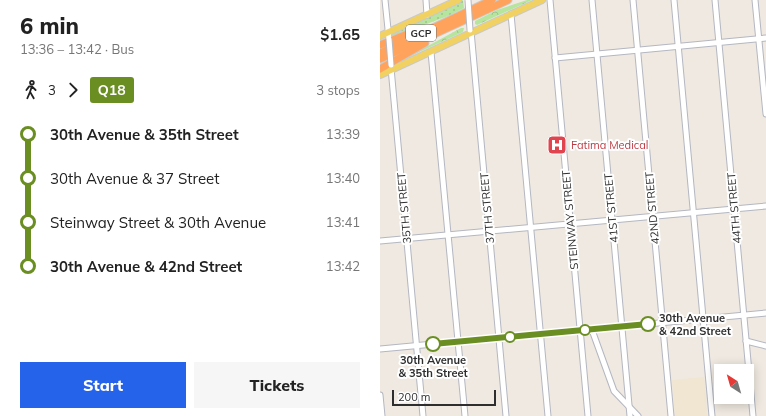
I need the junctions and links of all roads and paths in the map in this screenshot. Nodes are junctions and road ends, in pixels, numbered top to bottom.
1 (385, 0) edge
2 (426, 0) edge
3 (458, 0) edge
4 (468, 0) edge
5 (492, 0) edge
6 (508, 0) edge
7 (542, 0) edge
8 (550, 0) edge
9 (592, 0) edge
10 (633, 0) edge
11 (674, 0) edge
12 (715, 0) edge
13 (755, 0) edge
14 (462, 14) junction
15 (511, 14) junction
16 (427, 15) junction
17 (459, 22) junction
18 (471, 31) junction
19 (380, 36) edge
20 (388, 36) junction
21 (759, 38) junction
22 (766, 38) edge
23 (719, 42) junction
24 (380, 45) edge
25 (678, 46) junction
26 (637, 50) junction
27 (431, 52) junction
28 (380, 53) edge
29 (596, 53) junction
30 (555, 58) junction
31 (380, 60) edge
32 (391, 67) junction
33 (380, 68) edge
34 (380, 75) edge
35 (766, 114) edge
36 (766, 206) edge
37 (734, 209) junction
38 (694, 213) junction
39 (653, 216) junction
40 (612, 220) junction
41 (570, 224) junction
42 (530, 227) junction
43 (489, 231) junction
44 (448, 235) junction
45 (407, 239) junction
46 (380, 241) edge
47 (766, 313) edge
48 (744, 315) junction
49 (703, 319) junction
50 (662, 323) junction
51 (622, 327) junction
52 (592, 330) junction
53 (580, 331) junction
54 (540, 335) junction
55 (499, 338) junction
56 (746, 341) junction
57 (457, 342) junction
58 (417, 346) junction
59 (766, 346) edge
60 (380, 350) edge
61 (380, 395) edge
62 (629, 407) junction
63 (382, 416) edge
64 (423, 416) edge
65 (464, 416) edge
66 (506, 416) edge
67 (548, 416) edge
68 (588, 416) edge
69 (630, 416) edge
70 (638, 416) edge
71 (671, 416) edge
72 (712, 416) edge
73 (753, 416) edge

1 - 20 street, 35TH STREET
2 - 16 street
3 - 16 main road
4 - 18 street, 37TH STREET, bridge
5 - 14 highway, GCP
6 - 17 highway
7 - 15 main road
8 - 30 street, STEINWAY STREET
9 - 29 street, 41ST STREET
10 - 26 street, 42ND STREET
11 - 25 street
12 - 23 street, 44TH STREET
13 - 21 street
14 - 24 highway
14 - 28 highway, GCP
15 - 18 main road
15 - 42 street
16 - 20 main road
17 - 31 highway
17 - 33 highway
18 - 27 main road
18 - 43 street, 37TH STREET
19 - 20 main road
20 - 32 street, 35TH STREET, bridge
21 - 22 street
21 - 23 street
21 - 35 street
23 - 25 street
23 - 37 street, 44TH STREET
25 - 26 street
25 - 38 street
26 - 29 street
26 - 39 street, 42ND STREET
27 - 32 main road
27 - 44 street
29 - 30 street
29 - 40 street, 41ST STREET
30 - 41 street, STEINWAY STREET
32 - 34 main road
32 - 45 street, 35TH STREET
36 - 37 street
37 - 38 street
37 - 48 street, 44TH STREET
38 - 39 street
38 - 49 street
39 - 40 street
39 - 50 street, 42ND STREET
40 - 41 street
40 - 51 street, 41ST STREET
41 - 42 street
41 - 53 street, STEINWAY STREET
42 - 43 street
42 - 54 street
43 - 44 street
43 - 55 street, 37TH STREET
44 - 45 street
44 - 57 street
45 - 46 street
45 - 58 street, 35TH STREET
47 - 48 street
48 - 49 street
48 - 56 street, 44TH STREET
49 - 50 street
49 - 72 street
50 - 51 street
50 - 71 street, 42ND STREET
51 - 52 street
51 - 62 street, 41ST STREET
52 - 53 street
52 - 62 street
53 - 54 street
53 - 68 street, STEINWAY STREET
54 - 55 street
54 - 67 street
55 - 57 street
55 - 66 street, 37TH STREET
56 - 59 street
56 - 73 street, 44TH STREET
57 - 58 street
57 - 65 street
58 - 60 street
58 - 64 street, 35TH STREET
61 - 63 street
62 - 69 street, 41ST STREET
62 - 70 street

